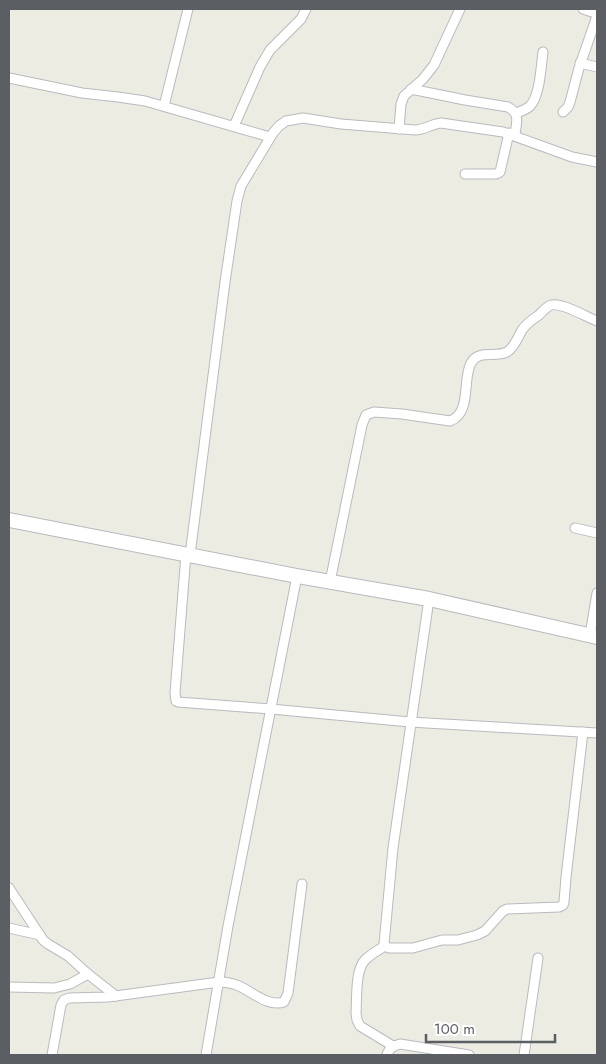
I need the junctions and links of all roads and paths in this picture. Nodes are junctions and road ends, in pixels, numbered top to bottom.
1 (188, 9) edge
2 (306, 9) edge
3 (460, 9) edge
4 (583, 9) edge
5 (597, 12) edge
6 (597, 16) edge
7 (543, 52) dead end
8 (580, 63) junction
9 (597, 67) edge
10 (9, 78) edge
11 (411, 89) junction
12 (164, 106) junction
13 (563, 112) dead end
14 (516, 113) junction
15 (234, 126) junction
16 (399, 129) junction
17 (512, 134) junction
18 (270, 137) junction
19 (597, 162) edge
20 (465, 174) dead end
21 (597, 321) edge
22 (9, 520) edge
23 (575, 528) dead end
24 (597, 533) edge
25 (188, 555) junction
26 (297, 576) junction
27 (330, 582) junction
28 (597, 593) edge
29 (429, 600) junction
30 (594, 636) edge
31 (271, 708) junction
32 (410, 722) junction
33 (583, 732) junction
34 (597, 733) edge
35 (302, 884) dead end
36 (9, 888) edge
37 (9, 928) edge
38 (40, 935) junction
39 (385, 946) junction
40 (538, 958) dead end
41 (88, 974) junction
42 (219, 982) junction
43 (9, 987) edge
44 (116, 996) junction
45 (393, 1046) junction
46 (52, 1055) edge
47 (206, 1055) edge
48 (387, 1055) edge
49 (469, 1055) edge
50 (524, 1055) edge

1 - 12 street
2 - 15 street
3 - 11 street
4 - 5 street
6 - 8 street
7 - 14 street
8 - 9 street
8 - 13 street
10 - 12 street
11 - 14 street
11 - 16 street
12 - 15 street
14 - 17 street
15 - 18 street
16 - 17 street
16 - 18 street
17 - 19 street
17 - 20 street
18 - 25 street
21 - 27 street
22 - 25 street
23 - 24 street
25 - 26 street
25 - 31 street
26 - 27 street
26 - 31 street
27 - 29 street
28 - 30 street
29 - 30 street
29 - 32 street
31 - 32 street
31 - 42 street
32 - 33 street
32 - 39 street
33 - 34 street
33 - 39 street
35 - 42 street
36 - 38 street
37 - 38 street
38 - 41 street
39 - 45 street
40 - 50 street
41 - 43 street
41 - 44 street
42 - 44 street
42 - 47 street
44 - 46 street
45 - 48 street
45 - 49 street

